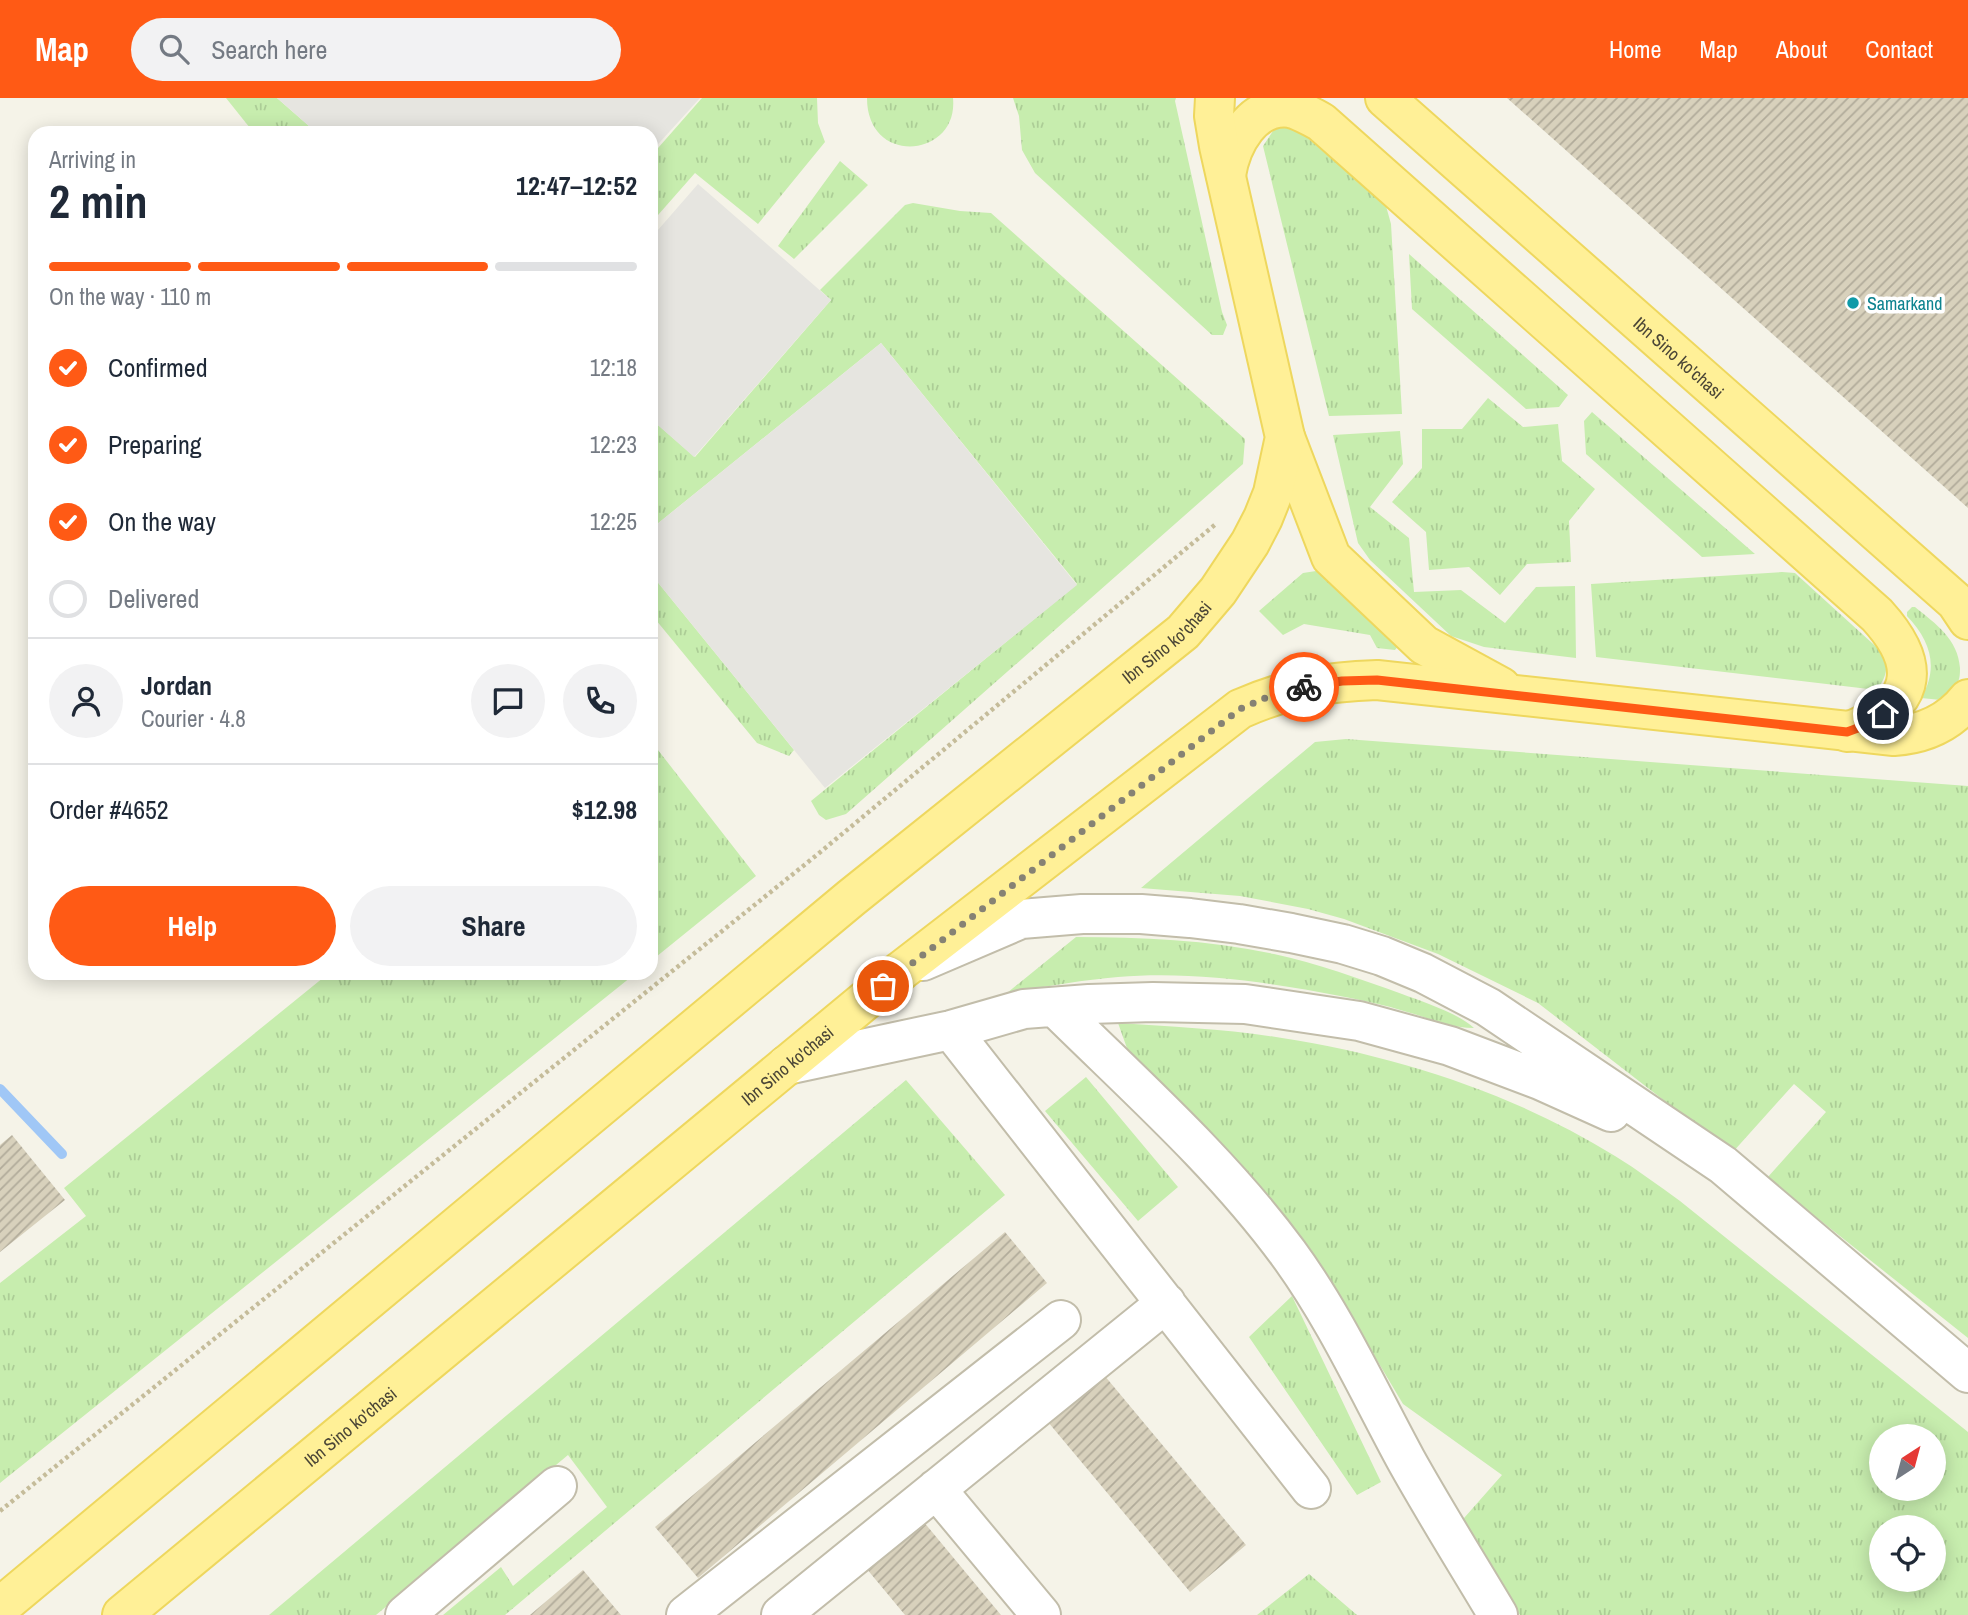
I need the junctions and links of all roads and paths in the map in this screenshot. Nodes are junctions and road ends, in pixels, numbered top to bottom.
1 (1215, 98) edge
2 (1385, 98) edge
3 (1226, 175) junction
4 (1284, 437) junction
5 (1225, 516) dead end
6 (1968, 620) edge
7 (1516, 696) junction
8 (1968, 699) edge
9 (1847, 732) junction
10 (902, 970) junction
11 (1055, 1007) junction
12 (951, 1030) junction
13 (787, 1065) junction
14 (1723, 1165) junction
15 (1166, 1303) junction
16 (1061, 1320) dead end
17 (1968, 1373) edge
18 (557, 1486) dead end
19 (936, 1489) junction
20 (1311, 1489) dead end
21 (0, 1511) edge
22 (0, 1607) edge
23 (698, 1611) edge
24 (122, 1615) edge
25 (405, 1615) edge
26 (782, 1615) edge
27 (1041, 1615) edge
28 (1498, 1615) edge

1 - 3 main road, Ibn Sino ko'chasi
2 - 6 main road, Ibn Sino ko'chasi
3 - 4 main road, Ibn Sino ko'chasi
3 - 9 main road
4 - 7 main road
4 - 22 main road, Ibn Sino ko'chasi
5 - 21 path
7 - 9 main road, Ibn Sino ko'chasi
7 - 10 main road, Ibn Sino ko'chasi
8 - 9 main road, Ibn Sino ko'chasi
10 - 13 main road, Ibn Sino ko'chasi
10 - 14 street
11 - 12 street
11 - 14 street
11 - 28 street
12 - 13 street
12 - 15 street
13 - 24 main road, Ibn Sino ko'chasi
14 - 17 street
15 - 19 street
15 - 20 street
16 - 23 street
18 - 25 street
19 - 26 street
19 - 27 street

